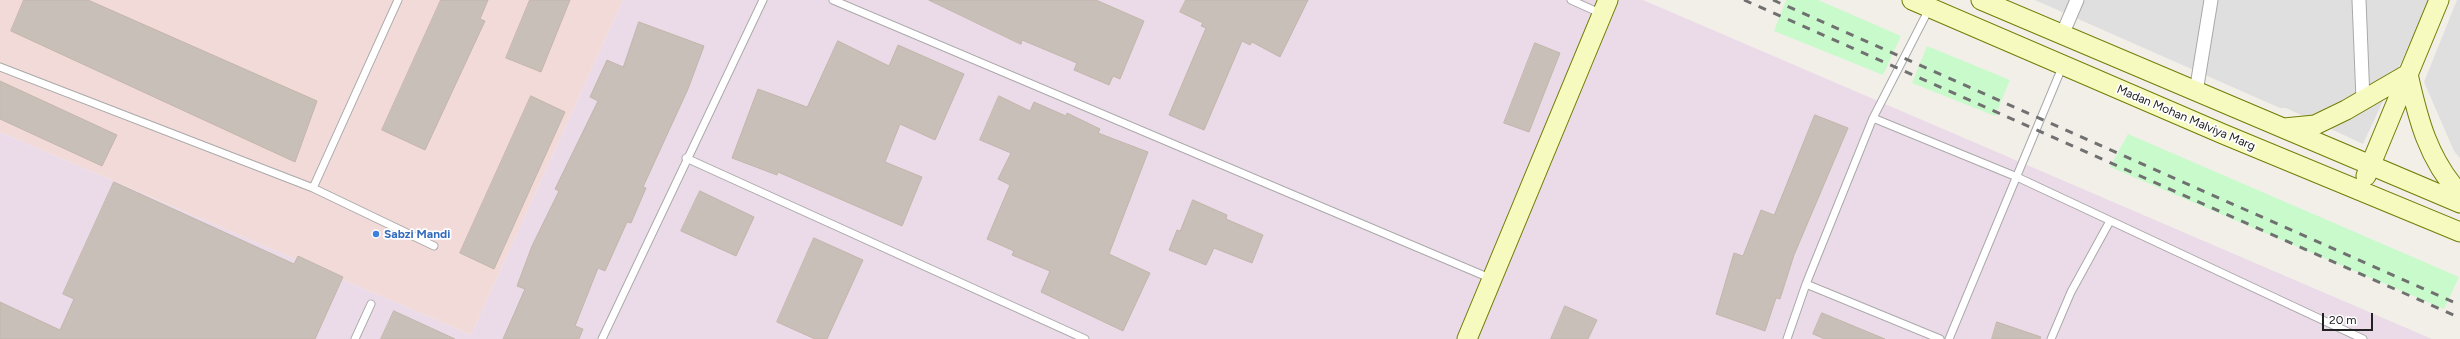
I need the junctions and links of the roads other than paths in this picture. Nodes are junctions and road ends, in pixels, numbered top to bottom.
1 (398, 0) edge
2 (762, 0) edge
3 (833, 0) edge
4 (1571, 0) edge
5 (1912, 0) edge
6 (1981, 0) edge
7 (2077, 0) edge
8 (2211, 0) edge
9 (2359, 0) edge
10 (2438, 0) edge
11 (1605, 7) edge
12 (1930, 8) junction
13 (2062, 34) junction
14 (2063, 65) junction
15 (0, 67) edge
16 (2408, 74) junction
17 (2196, 92) junction
18 (2362, 100) junction
19 (1873, 118) junction
20 (2281, 128) junction
21 (686, 158) junction
22 (2371, 166) junction
23 (2017, 177) junction
24 (313, 188) junction
25 (2360, 191) junction
26 (2460, 194) edge
27 (2460, 203) edge
28 (2110, 221) junction
29 (2460, 232) edge
30 (434, 246) dead end
31 (1492, 279) junction
32 (1806, 284) junction
33 (371, 304) dead end
34 (354, 339) edge
35 (602, 339) edge
36 (1085, 339) edge
37 (1467, 339) edge
38 (1787, 339) edge
39 (1940, 339) edge
40 (1949, 339) edge
41 (2051, 339) edge
42 (2363, 339) edge

1 - 24 lane
2 - 21 lane
3 - 31 lane
4 - 11 lane
5 - 12 main road, Madan Mohan Malviya Marg
6 - 13 main road
7 - 13 street
8 - 17 street
9 - 18 street
10 - 16 main road
11 - 31 main road
12 - 14 main road, Madan Mohan Malviya Marg
12 - 19 lane
13 - 17 main road
14 - 23 lane
14 - 25 main road, Madan Mohan Malviya Marg
15 - 24 lane
16 - 18 main road
16 - 22 main road
16 - 26 main road
17 - 20 main road
18 - 20 main road
19 - 23 lane
19 - 32 lane
20 - 22 main road
21 - 35 lane
21 - 36 lane
22 - 25 main road
22 - 27 main road
23 - 28 lane
23 - 40 lane
24 - 30 lane
25 - 29 main road, Madan Mohan Malviya Marg
28 - 41 lane
28 - 42 lane
31 - 37 main road
32 - 38 lane
32 - 39 lane
33 - 34 lane

